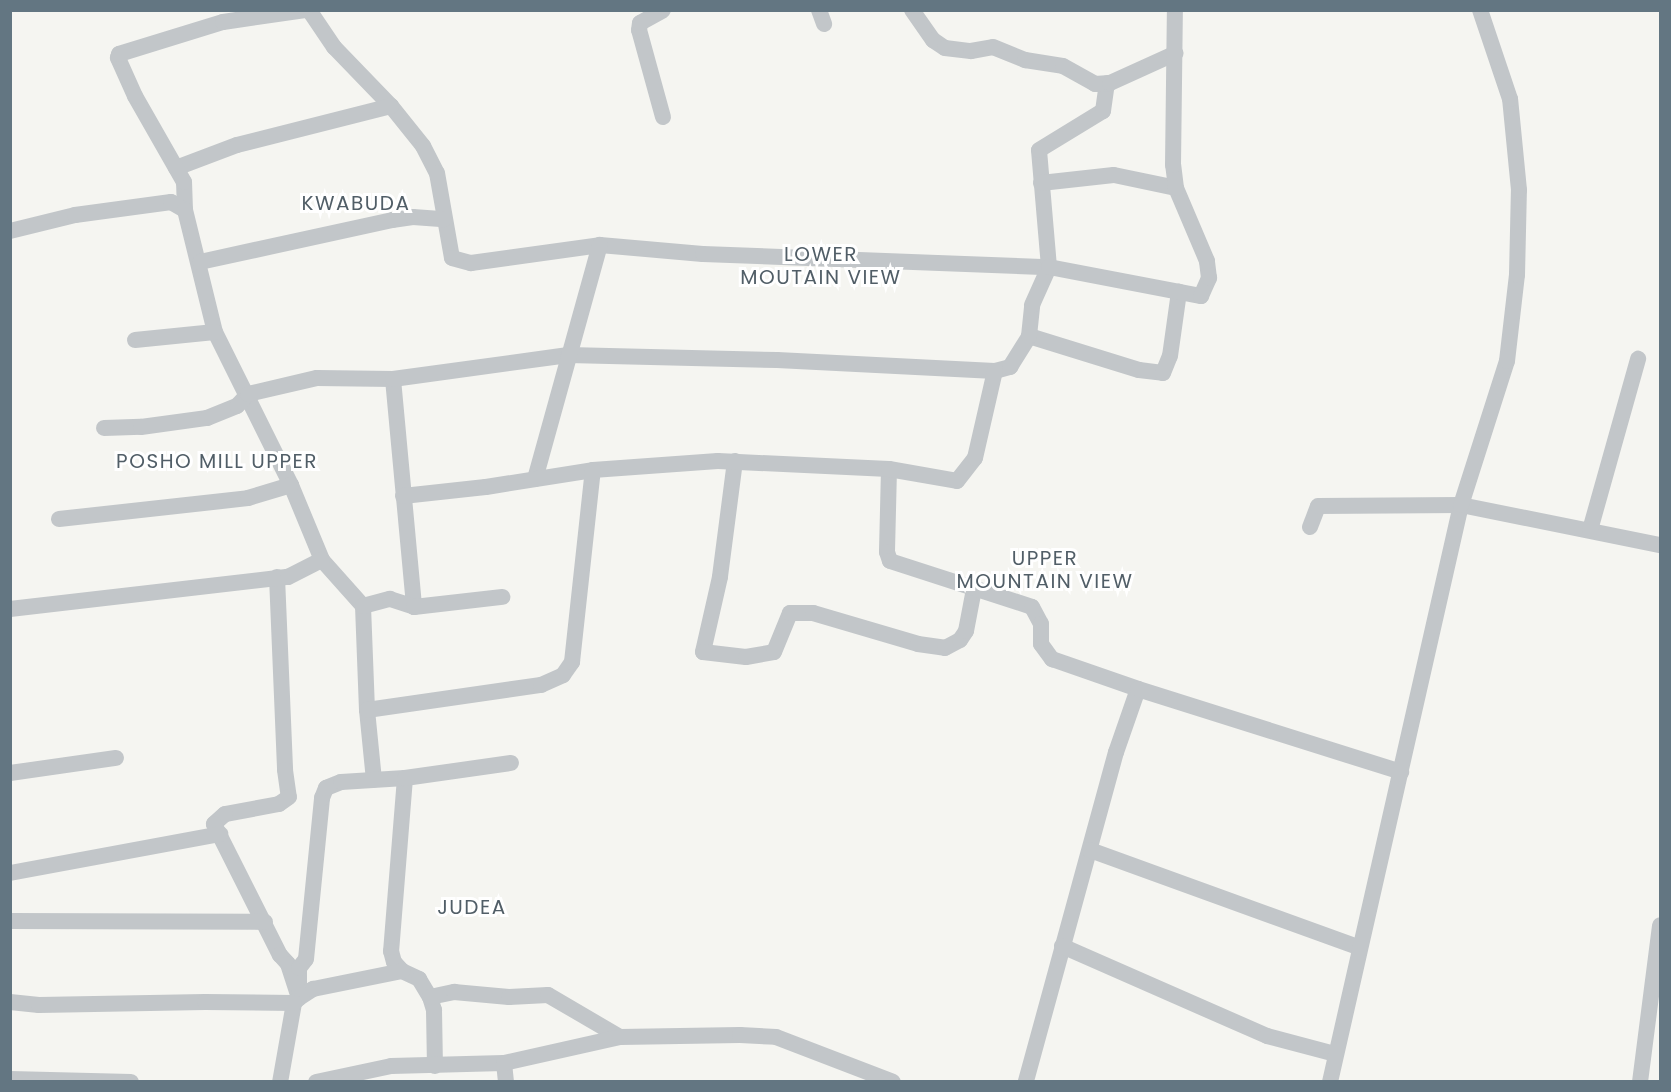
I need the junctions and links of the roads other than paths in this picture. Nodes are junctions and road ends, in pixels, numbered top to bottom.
1 (307, 10) edge
2 (663, 10) edge
3 (912, 10) edge
4 (1175, 10) edge
5 (1479, 10) edge
6 (1176, 53) junction
7 (1107, 83) junction
8 (391, 105) junction
9 (663, 117) dead end
10 (176, 168) junction
11 (1041, 183) junction
12 (1176, 189) junction
13 (185, 210) junction
14 (444, 219) junction
15 (10, 231) edge
16 (600, 245) junction
17 (200, 262) junction
18 (1048, 267) junction
19 (1179, 292) junction
20 (215, 332) junction
21 (1029, 336) junction
22 (135, 340) dead end
23 (568, 356) junction
24 (1638, 358) dead end
25 (995, 371) junction
26 (393, 379) junction
27 (248, 394) junction
28 (104, 428) dead end
29 (735, 461) junction
30 (889, 469) junction
31 (592, 470) junction
32 (535, 479) junction
33 (291, 485) junction
34 (403, 496) junction
35 (1461, 505) junction
36 (59, 519) dead end
37 (1310, 528) dead end
38 (1590, 530) junction
39 (1660, 545) edge
40 (322, 560) junction
41 (277, 577) junction
42 (974, 589) junction
43 (502, 597) dead end
44 (363, 606) junction
45 (414, 607) junction
46 (10, 609) edge
47 (1138, 689) junction
48 (367, 710) junction
49 (116, 758) dead end
50 (511, 763) dead end
51 (1401, 772) junction
52 (10, 773) edge
53 (405, 778) junction
54 (374, 780) junction
55 (220, 834) junction
56 (1090, 850) junction
57 (10, 873) edge
58 (10, 921) edge
59 (265, 922) junction
60 (1660, 925) edge
61 (1062, 946) junction
62 (1360, 948) junction
63 (402, 971) junction
64 (430, 997) junction
65 (296, 1001) junction
66 (10, 1002) edge
67 (620, 1037) junction
68 (1335, 1054) junction
69 (504, 1063) junction
70 (435, 1066) junction
71 (10, 1079) edge
72 (131, 1082) edge
73 (280, 1082) edge
74 (316, 1082) edge
75 (506, 1082) edge
76 (893, 1082) edge
77 (1026, 1082) edge
78 (1330, 1082) edge
79 (1640, 1082) edge

1 - 8 street
1 - 10 street
2 - 9 street
3 - 7 street
4 - 6 street
5 - 35 street
6 - 7 street
6 - 12 street
7 - 11 street
8 - 10 street
8 - 14 street
10 - 13 street
11 - 12 street
11 - 18 street
12 - 19 street
13 - 15 street
13 - 17 street
14 - 16 street
14 - 17 street
16 - 18 street
16 - 23 street
17 - 20 street
18 - 19 street
18 - 21 street
19 - 21 street
20 - 22 street
20 - 27 street
21 - 25 street
23 - 25 street
23 - 26 street
23 - 32 street
24 - 38 street
25 - 30 street
26 - 27 street
26 - 34 street
27 - 28 street
27 - 33 street
29 - 30 street
29 - 31 street
29 - 42 street
30 - 42 street
31 - 32 street
31 - 48 street
32 - 34 street
33 - 36 street
33 - 40 street
34 - 45 street
35 - 37 street
35 - 38 street
35 - 51 street
38 - 39 street
40 - 41 street
40 - 44 street
41 - 46 street
41 - 55 street
42 - 47 street
43 - 45 street
44 - 45 street
44 - 48 street
47 - 51 street
47 - 56 street
48 - 54 street
49 - 52 street
50 - 53 street
51 - 62 street
53 - 54 street
53 - 63 street
54 - 65 street
55 - 57 street
55 - 59 street
56 - 61 street
56 - 62 street
58 - 59 street
59 - 65 street
60 - 79 street
61 - 68 street
61 - 77 street
62 - 68 street
63 - 64 street
63 - 65 street
64 - 67 street
64 - 70 street
65 - 66 street
65 - 73 street
67 - 69 street
67 - 76 street
68 - 78 street
69 - 70 street
69 - 75 street
70 - 74 street
71 - 72 street

